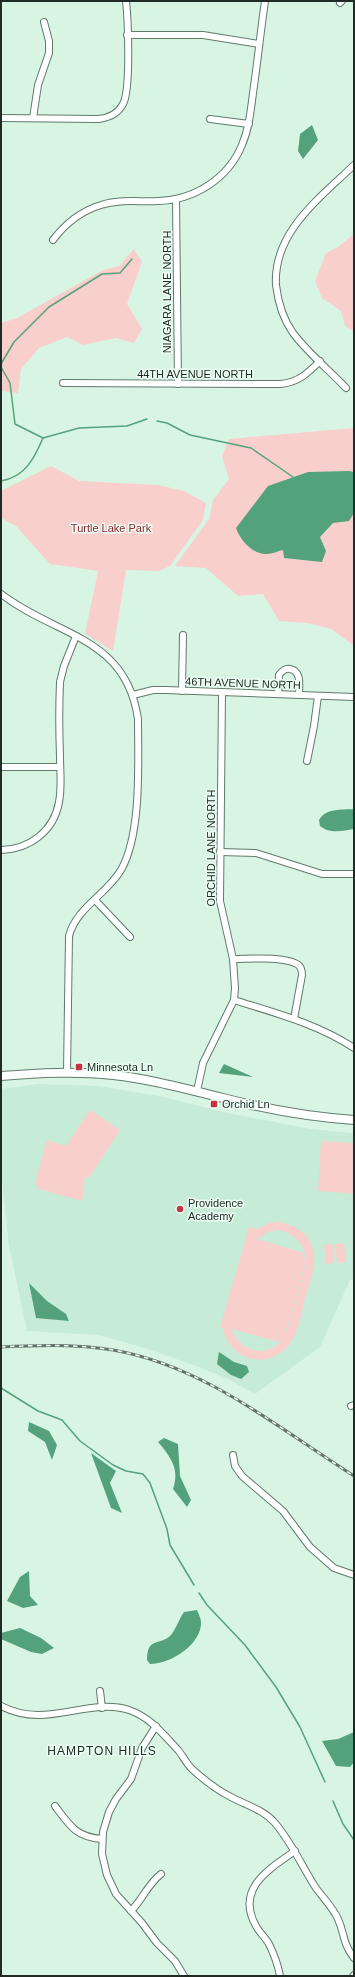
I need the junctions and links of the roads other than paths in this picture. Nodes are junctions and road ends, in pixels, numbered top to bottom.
1 (126, 1) edge
2 (265, 1) edge
3 (44, 22) dead end
4 (127, 34) junction
5 (259, 44) junction
6 (1, 118) edge
7 (33, 118) junction
8 (210, 119) dead end
9 (249, 124) junction
10 (354, 165) edge
11 (176, 200) junction
12 (53, 240) dead end
13 (320, 361) junction
14 (63, 383) dead end
15 (178, 384) junction
16 (346, 388) dead end
17 (1, 594) edge
18 (183, 635) dead end
19 (76, 636) junction
20 (182, 691) junction
21 (222, 693) junction
22 (278, 694) junction
23 (133, 695) junction
24 (299, 695) junction
25 (318, 696) junction
26 (354, 696) edge
27 (307, 761) dead end
28 (60, 766) junction
29 (1, 767) edge
30 (1, 850) edge
31 (220, 852) junction
32 (354, 874) edge
33 (95, 900) junction
34 (130, 937) dead end
35 (233, 959) junction
36 (234, 1000) junction
37 (294, 1019) junction
38 (354, 1048) edge
39 (67, 1072) junction
40 (1, 1076) edge
41 (197, 1091) junction
42 (354, 1120) edge
43 (233, 1455) dead end
44 (354, 1575) edge
45 (100, 1691) dead end
46 (1, 1706) edge
47 (102, 1708) junction
48 (156, 1726) junction
49 (55, 1806) dead end
50 (102, 1839) junction
51 (295, 1851) junction
52 (161, 1874) dead end
53 (132, 1912) junction
54 (354, 1958) edge
55 (184, 1976) edge
56 (280, 1976) edge

1 - 4 street
2 - 5 street
3 - 7 street
4 - 5 street
4 - 7 street
5 - 9 street
6 - 7 street
8 - 9 street
9 - 11 street
10 - 13 street
11 - 12 street
11 - 15 street, NIAGARA LANE NORTH
13 - 15 street, 44TH AVENUE NORTH
13 - 16 street
14 - 15 street, 44TH AVENUE NORTH
17 - 19 street
18 - 20 street
19 - 23 street
19 - 28 street
20 - 21 street, 46TH AVENUE NORTH
20 - 23 street, 46TH AVENUE NORTH
21 - 22 street, 46TH AVENUE NORTH
21 - 31 street, ORCHID LANE NORTH
22 - 24 street, 46TH AVENUE NORTH
22 - 24 street
23 - 33 street
24 - 25 street, 46TH AVENUE NORTH
25 - 26 street, 46TH AVENUE NORTH
25 - 27 street
28 - 29 street
28 - 30 street
31 - 32 street
31 - 35 street, ORCHID LANE NORTH
33 - 34 street
33 - 39 street
35 - 36 street, ORCHID LANE NORTH
35 - 37 street
36 - 37 street
36 - 41 street, ORCHID LANE NORTH
37 - 38 street
39 - 40 street
39 - 41 street
41 - 42 street
43 - 44 street
45 - 47 street
46 - 47 street
47 - 48 street
48 - 50 street
48 - 51 street
49 - 50 street
50 - 53 street
51 - 54 street
51 - 56 street
52 - 53 street
53 - 55 street

